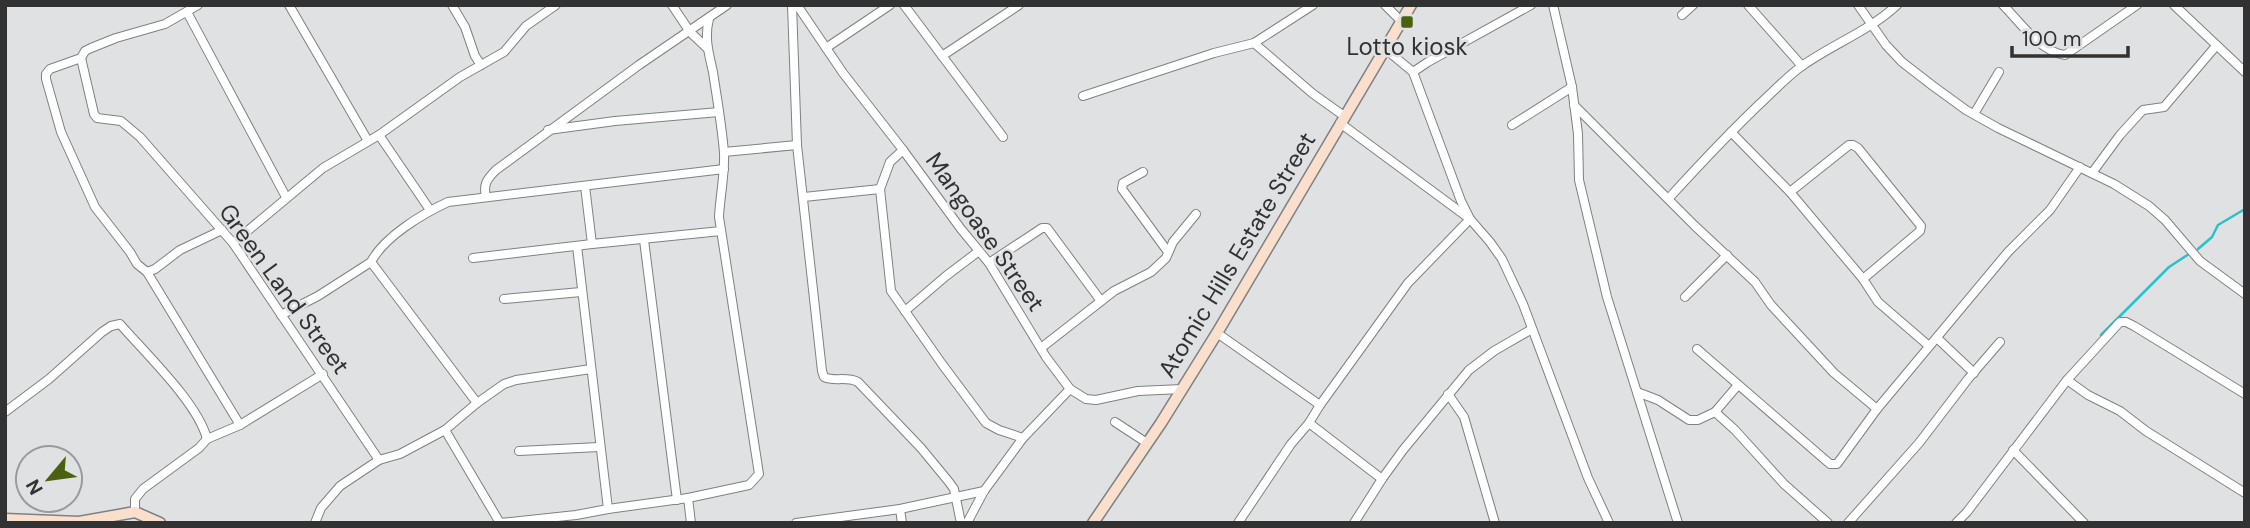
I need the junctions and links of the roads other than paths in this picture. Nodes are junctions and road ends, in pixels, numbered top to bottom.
1 (198, 5) edge
2 (289, 5) edge
3 (452, 5) edge
4 (556, 5) edge
5 (672, 5) edge
6 (727, 5) edge
7 (792, 5) edge
8 (797, 5) edge
9 (890, 5) edge
10 (904, 5) edge
11 (1019, 5) edge
12 (1313, 5) edge
13 (1385, 5) edge
14 (1411, 5) edge
15 (1531, 5) edge
16 (1553, 5) edge
17 (1693, 5) edge
18 (1748, 5) edge
19 (1858, 5) edge
20 (1896, 5) edge
21 (2003, 5) edge
22 (2137, 5) edge
23 (2174, 5) edge
24 (187, 12) junction
25 (1682, 15) dead end
26 (709, 19) junction
27 (1400, 20) junction
28 (1872, 25) junction
29 (690, 32) junction
30 (1254, 43) junction
31 (2216, 46) junction
32 (707, 48) junction
33 (826, 48) junction
34 (1384, 48) junction
35 (942, 56) junction
36 (81, 58) junction
37 (481, 65) junction
38 (1802, 66) junction
39 (1413, 72) junction
40 (1999, 72) dead end
41 (2245, 72) edge
42 (1572, 87) junction
43 (1083, 96) dead end
44 (1574, 105) junction
45 (719, 112) junction
46 (1974, 114) junction
47 (1342, 119) junction
48 (1512, 125) dead end
49 (548, 130) junction
50 (1731, 132) junction
51 (379, 135) junction
52 (1003, 137) dead end
53 (368, 141) junction
54 (797, 145) junction
55 (903, 150) junction
56 (724, 152) junction
57 (2080, 167) junction
58 (724, 169) junction
59 (1143, 172) dead end
60 (2092, 173) junction
61 (584, 186) junction
62 (880, 189) junction
63 (1790, 192) junction
64 (286, 197) junction
65 (486, 197) junction
66 (804, 197) junction
67 (1669, 198) junction
68 (430, 210) junction
69 (1196, 214) dead end
70 (1470, 219) junction
71 (222, 230) junction
72 (721, 231) junction
73 (644, 240) junction
74 (233, 243) junction
75 (592, 244) junction
76 (577, 246) junction
77 (979, 251) junction
78 (1168, 252) junction
79 (1727, 256) junction
80 (473, 258) dead end
81 (371, 262) junction
82 (989, 262) junction
83 (147, 272) junction
84 (1863, 279) junction
85 (581, 292) junction
86 (2245, 294) edge
87 (1685, 297) dead end
88 (504, 299) dead end
89 (1101, 302) junction
90 (905, 311) junction
91 (281, 315) junction
92 (1532, 329) junction
93 (1217, 333) junction
94 (1937, 338) junction
95 (2000, 342) dead end
96 (1928, 346) junction
97 (1041, 348) junction
98 (1697, 349) dead end
99 (591, 369) junction
100 (1973, 373) junction
101 (323, 374) junction
102 (2067, 380) junction
103 (1738, 385) junction
104 (1070, 389) junction
105 (1182, 389) junction
106 (1637, 391) junction
107 (1448, 394) junction
108 (2245, 394) edge
109 (477, 403) junction
110 (1320, 405) junction
111 (1877, 408) junction
112 (5, 412) edge
113 (1715, 412) junction
114 (1115, 422) dead end
115 (1309, 423) junction
116 (240, 425) junction
117 (445, 430) junction
118 (1023, 438) junction
119 (207, 439) junction
120 (1147, 443) junction
121 (599, 447) junction
122 (2013, 450) junction
123 (519, 451) dead end
124 (379, 460) junction
125 (1382, 478) junction
126 (985, 491) junction
127 (2245, 493) edge
128 (688, 498) junction
129 (956, 498) junction
130 (677, 500) junction
131 (608, 509) junction
132 (900, 509) junction
133 (135, 512) junction
134 (5, 519) edge
135 (577, 519) edge
136 (850, 519) edge
137 (101, 520) edge
138 (40, 522) edge
139 (160, 523) edge
140 (315, 523) edge
141 (500, 523) edge
142 (691, 523) edge
143 (796, 523) edge
144 (902, 523) edge
145 (961, 523) edge
146 (967, 523) edge
147 (1093, 523) edge
148 (1238, 523) edge
149 (1354, 523) edge
150 (1495, 523) edge
151 (1609, 523) edge
152 (1678, 523) edge
153 (1828, 523) edge
154 (1848, 523) edge
155 (1956, 523) edge
156 (2084, 523) edge

1 - 24 street
2 - 53 street
3 - 37 street
4 - 37 street
5 - 29 street
6 - 26 street
7 - 54 street
8 - 33 street, Mangoase Street
9 - 33 street
10 - 35 street
11 - 35 street
12 - 30 street
13 - 27 street
14 - 27 street, Atomic Hills Estate Street
15 - 39 street
16 - 42 street
17 - 25 street
18 - 38 street
19 - 28 street
20 - 28 street
21 - 22 street
23 - 31 street
24 - 36 street
24 - 64 street
26 - 29 street
26 - 32 street
27 - 34 street, Atomic Hills Estate Street
28 - 38 street
28 - 46 street
29 - 32 street
29 - 49 street
30 - 43 street
30 - 47 street
31 - 41 street
31 - 60 street
32 - 45 street
33 - 55 street, Mangoase Street
34 - 39 street
34 - 47 street, Atomic Hills Estate Street
35 - 52 street
36 - 71 street, Green Land Street
36 - 83 street
37 - 51 street
38 - 50 street
39 - 70 street
40 - 46 street
42 - 44 street
42 - 48 street
44 - 67 street
44 - 106 street
45 - 49 street
45 - 56 street
46 - 57 street
47 - 70 street
47 - 93 street, Atomic Hills Estate Street
49 - 65 street
50 - 63 street
50 - 67 street
51 - 53 street
51 - 68 street
53 - 64 street
54 - 56 street
54 - 66 street
55 - 62 street
55 - 77 street, Mangoase Street
56 - 58 street
57 - 60 street
57 - 94 street
58 - 61 street
58 - 72 street
59 - 78 street
60 - 86 street
61 - 65 street
61 - 75 street
62 - 66 street
62 - 90 street
63 - 84 street
63 - 84 street
64 - 74 street
65 - 68 street
66 - 129 street
67 - 79 street
68 - 81 street
69 - 78 street
70 - 92 street
70 - 110 street
71 - 74 street, Green Land Street
71 - 83 street
72 - 73 street
72 - 128 street
73 - 75 street
73 - 130 street
74 - 91 street, Green Land Street
75 - 76 street
76 - 80 street
76 - 85 street
77 - 82 street, Mangoase Street
77 - 90 street
78 - 89 street
79 - 87 street
79 - 111 street
81 - 91 street
81 - 109 street
82 - 89 street
82 - 97 street, Mangoase Street
83 - 116 street
84 - 96 street
85 - 88 street
85 - 99 street
89 - 97 street
90 - 118 street
91 - 101 street, Green Land Street
92 - 107 street
92 - 151 street
93 - 105 street, Atomic Hills Estate Street
93 - 110 street
94 - 96 street
94 - 100 street
95 - 100 street
96 - 111 street
97 - 104 street, Mangoase Street
98 - 103 street
99 - 109 street
99 - 121 street
100 - 154 street
101 - 116 street
101 - 124 street, Green Land Street
102 - 108 street
102 - 122 street
102 - 127 street
103 - 111 street
103 - 113 street
104 - 105 street
104 - 118 street
105 - 120 street, Atomic Hills Estate Street
106 - 113 street
106 - 152 street
107 - 125 street
107 - 150 street
109 - 117 street
110 - 115 street
112 - 119 street
113 - 153 street
114 - 120 street
115 - 125 street
115 - 148 street
116 - 119 street
117 - 124 street
117 - 141 street
118 - 126 street
119 - 133 street
120 - 147 street, Atomic Hills Estate Street
121 - 123 street
121 - 131 street
122 - 155 street
122 - 156 street
124 - 140 street
125 - 149 street
126 - 129 street
126 - 146 street
128 - 130 street
128 - 142 street
129 - 132 street
129 - 145 street
130 - 131 street
131 - 135 street
132 - 136 street
132 - 144 street
133 - 137 street
133 - 139 street
134 - 138 street
135 - 141 street
136 - 143 street
137 - 138 street

